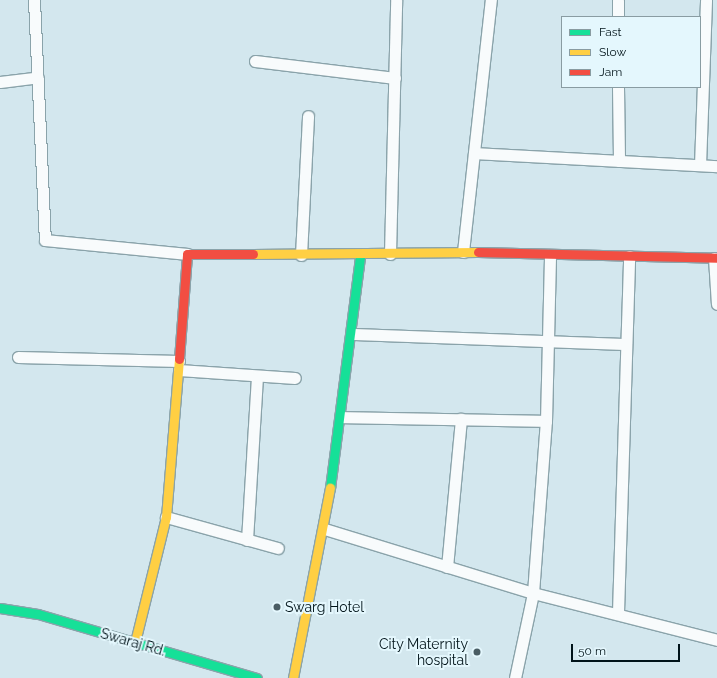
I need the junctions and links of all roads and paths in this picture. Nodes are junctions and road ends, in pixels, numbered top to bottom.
1 (34, 0) edge
2 (396, 0) edge
3 (491, 0) edge
4 (618, 0) edge
5 (706, 0) edge
6 (618, 16) edge
7 (255, 62) dead end
8 (38, 77) junction
9 (395, 78) junction
10 (0, 82) edge
11 (618, 88) edge
12 (308, 116) dead end
13 (474, 153) junction
14 (619, 161) junction
15 (700, 165) junction
16 (717, 166) edge
17 (463, 252) junction
18 (187, 254) junction
19 (390, 254) junction
20 (301, 255) junction
21 (550, 255) junction
22 (360, 256) junction
23 (628, 256) junction
24 (716, 258) edge
25 (717, 304) edge
26 (353, 334) junction
27 (548, 341) junction
28 (626, 344) junction
29 (18, 357) dead end
30 (179, 366) junction
31 (257, 376) junction
32 (295, 378) dead end
33 (341, 417) junction
34 (461, 420) junction
35 (546, 421) junction
36 (166, 517) junction
37 (325, 529) junction
38 (247, 540) junction
39 (278, 548) dead end
40 (447, 567) junction
41 (533, 593) junction
42 (4, 608) edge
43 (618, 612) junction
44 (0, 614) edge
45 (717, 640) edge
46 (135, 642) junction
47 (257, 678) edge
48 (293, 678) edge
49 (515, 678) edge

1 - 8 street
2 - 9 street
3 - 13 street
4 - 6 street
5 - 15 street
7 - 9 street
8 - 10 street
8 - 18 street
9 - 19 street
11 - 14 street
12 - 20 street
13 - 14 street
13 - 17 street
14 - 15 street
15 - 16 street
17 - 19 street
17 - 21 street
18 - 20 street
18 - 30 street
19 - 22 street
20 - 22 street
21 - 23 street
21 - 27 street
22 - 26 street
23 - 24 street
23 - 28 street
24 - 25 street
26 - 27 street
26 - 33 street
27 - 28 street
27 - 35 street
28 - 43 street
29 - 30 street
30 - 31 street
30 - 36 street
31 - 32 street
31 - 38 street
33 - 34 street
33 - 37 street
34 - 35 street
34 - 40 street
35 - 41 street
36 - 38 street
36 - 46 street
37 - 40 street
37 - 48 street
38 - 39 street
40 - 41 street
41 - 43 street
41 - 49 street
42 - 44 street
42 - 46 street, Swaraj Rd.
43 - 45 street
46 - 47 street, Swaraj Rd.

